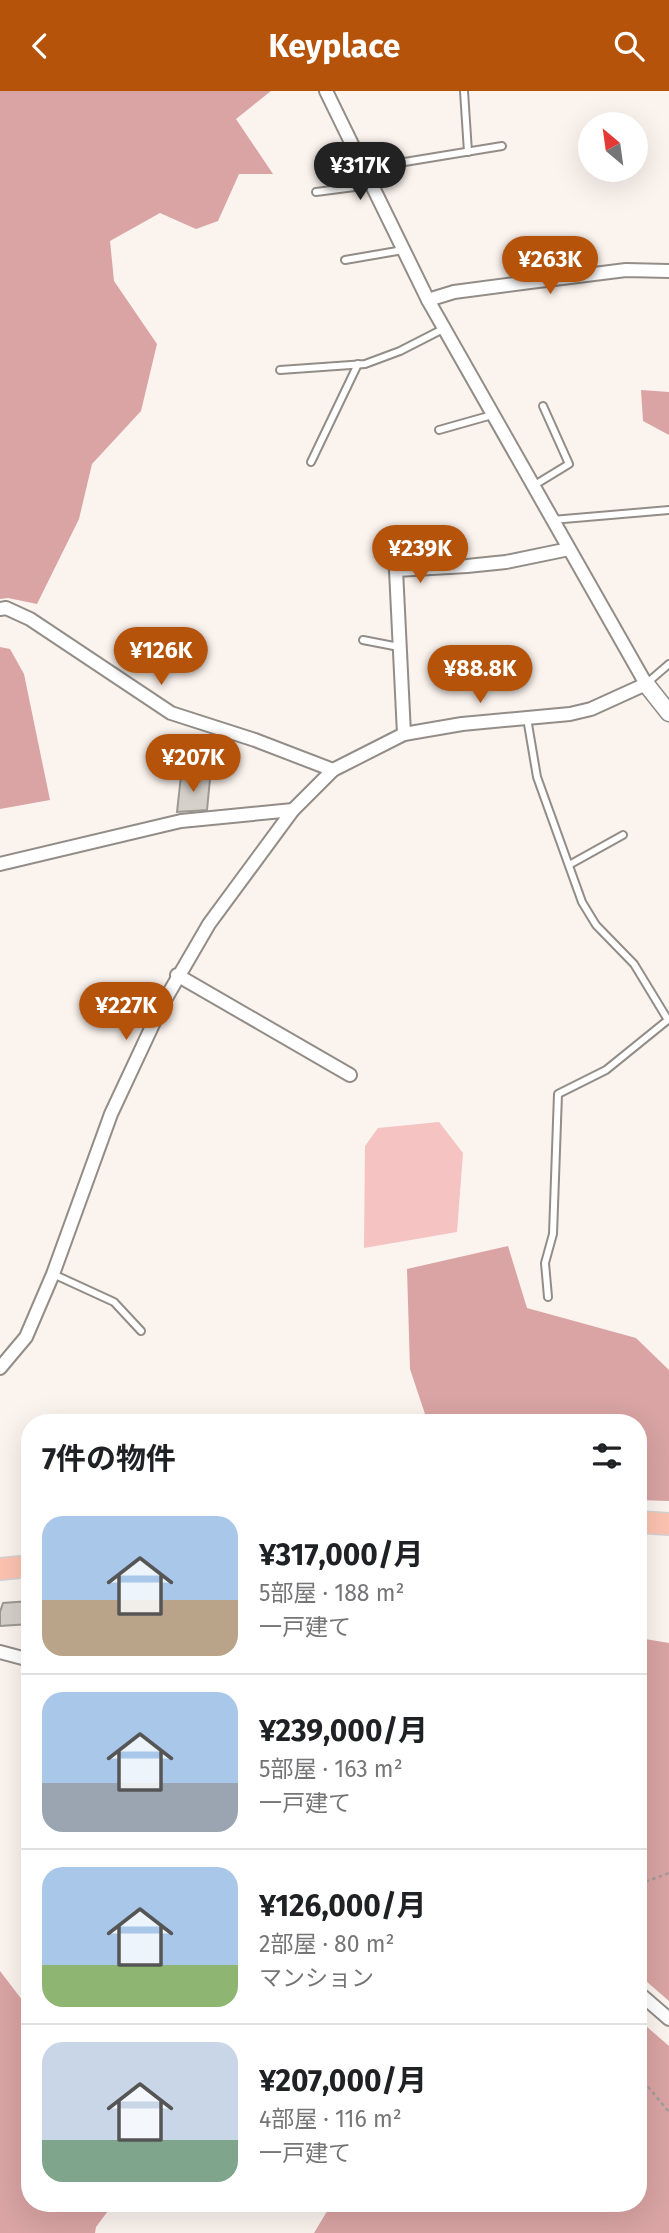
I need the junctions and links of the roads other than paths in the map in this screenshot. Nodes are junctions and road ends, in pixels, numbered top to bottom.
1 (326, 91) edge
2 (464, 91) edge
3 (502, 146) dead end
4 (468, 152) junction
5 (362, 169) junction
6 (370, 185) junction
7 (316, 192) dead end
8 (402, 250) junction
9 (345, 260) dead end
10 (669, 271) edge
11 (428, 300) junction
12 (443, 330) junction
13 (358, 364) junction
14 (279, 370) dead end
15 (543, 407) dead end
16 (492, 415) junction
17 (439, 430) dead end
18 (311, 462) dead end
19 (533, 486) junction
20 (669, 510) edge
21 (552, 520) junction
22 (569, 549) junction
23 (0, 609) edge
24 (363, 640) dead end
25 (400, 647) junction
26 (669, 664) edge
27 (646, 684) junction
28 (669, 713) edge
29 (527, 717) junction
30 (404, 734) junction
31 (333, 770) junction
32 (293, 810) junction
33 (623, 835) dead end
34 (0, 864) edge
35 (569, 865) junction
36 (177, 975) junction
37 (668, 1019) edge
38 (350, 1075) dead end
39 (53, 1274) junction
40 (548, 1297) dead end
41 (141, 1331) dead end
42 (0, 1369) edge
43 (647, 1523) edge
44 (669, 1524) edge
45 (21, 1567) edge
46 (0, 1569) edge
47 (0, 1652) edge
48 (21, 1658) edge
49 (647, 2000) edge
50 (669, 2019) edge

1 - 5 street
2 - 4 lane
3 - 4 lane
4 - 5 lane
5 - 6 street
6 - 7 lane
6 - 8 street
8 - 9 lane
8 - 11 street
10 - 11 street
11 - 12 street
12 - 13 lane
12 - 16 street
13 - 14 lane
13 - 18 lane
15 - 19 lane
16 - 17 lane
16 - 19 street
19 - 21 street
20 - 21 lane
21 - 22 street
22 - 25 street
22 - 27 street
23 - 31 street
24 - 25 lane
25 - 30 street
26 - 27 lane
27 - 28 street
27 - 29 street
29 - 30 street
29 - 35 lane
30 - 31 street
31 - 32 street
32 - 34 street
32 - 36 street
33 - 35 lane
35 - 37 lane
36 - 38 street
36 - 39 street
37 - 40 lane
39 - 41 lane
39 - 42 street
43 - 44 main road
45 - 46 main road
47 - 48 street
49 - 50 street

